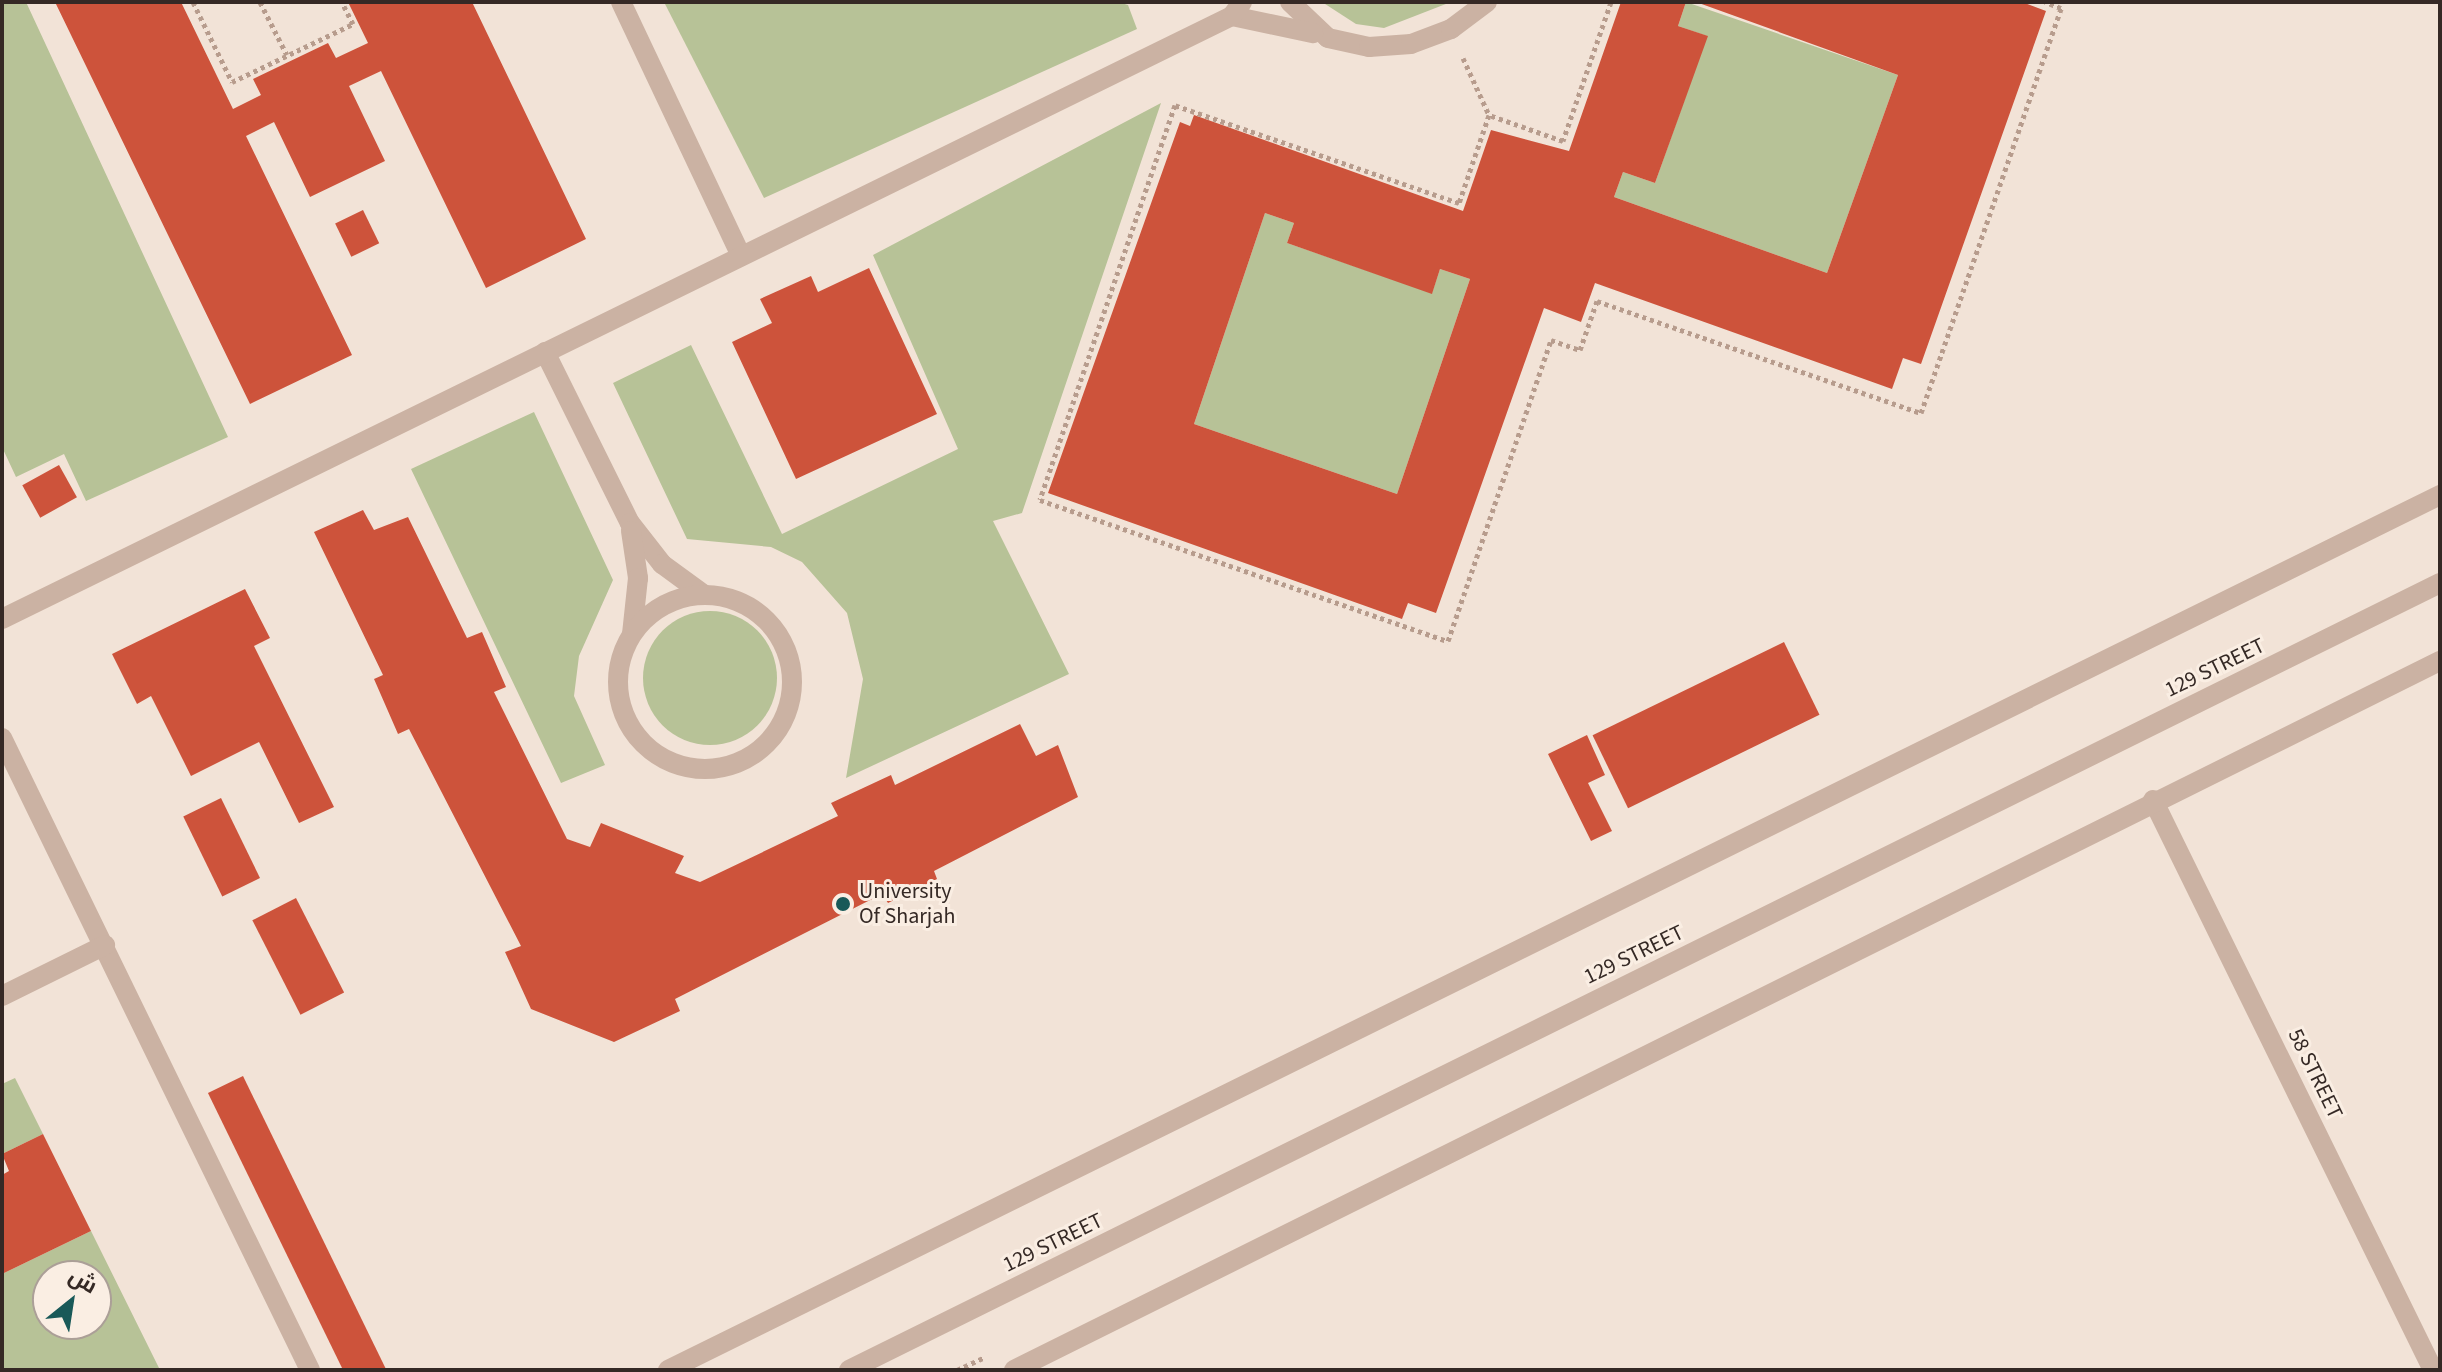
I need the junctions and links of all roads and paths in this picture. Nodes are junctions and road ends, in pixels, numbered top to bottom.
1 (193, 2) edge
2 (260, 2) edge
3 (342, 2) edge
4 (621, 2) edge
5 (1290, 2) edge
6 (1487, 2) edge
7 (1611, 2) edge
8 (2045, 2) edge
9 (1237, 9) edge
10 (1451, 29) junction
11 (1328, 38) junction
12 (287, 55) junction
13 (1489, 115) junction
14 (741, 256) junction
15 (545, 352) junction
16 (2440, 495) edge
17 (630, 523) junction
18 (2440, 583) edge
19 (703, 594) junction
20 (2, 619) edge
21 (632, 634) junction
22 (2440, 661) edge
23 (2, 738) edge
24 (2153, 800) junction
25 (105, 945) junction
26 (2, 996) edge
27 (310, 1370) edge
28 (668, 1370) edge
29 (849, 1370) edge
30 (1014, 1370) edge
31 (2433, 1370) edge

1 - 12 path
2 - 12 path
3 - 12 path
4 - 14 street
5 - 11 street
6 - 10 street
7 - 13 path
8 - 13 path
9 - 11 street
9 - 14 street
10 - 11 street
10 - 13 path
14 - 15 street
15 - 17 street
15 - 20 street
16 - 28 street
17 - 19 street
17 - 21 street
18 - 29 street, 129 STREET
19 - 21 street
19 - 21 street
22 - 24 street
23 - 25 street
24 - 30 street
24 - 31 street, 58 STREET
25 - 26 street
25 - 27 street

